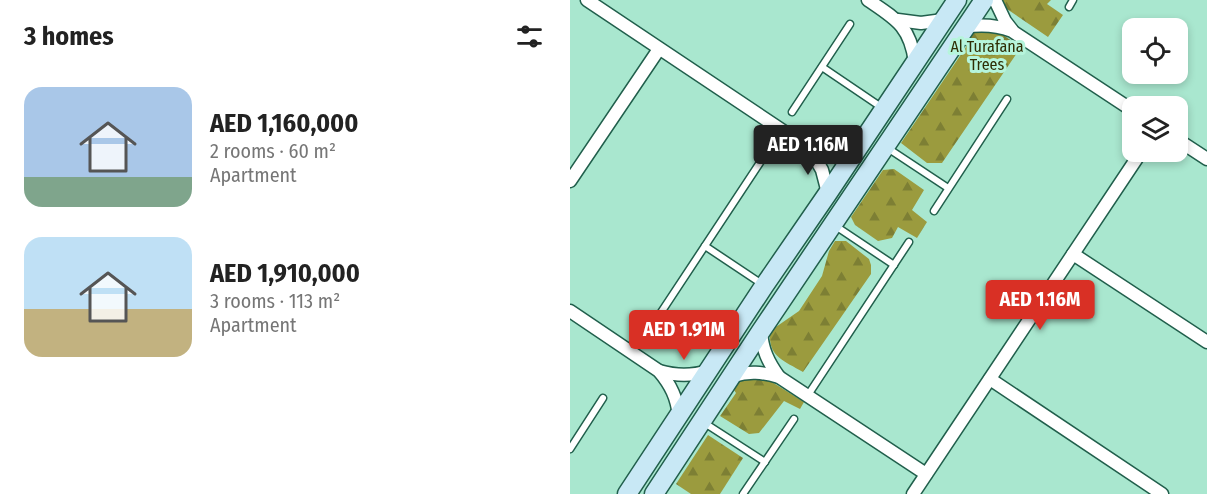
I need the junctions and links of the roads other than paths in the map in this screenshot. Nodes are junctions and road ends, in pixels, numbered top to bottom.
1 (587, 0) edge
2 (869, 0) edge
3 (957, 0) edge
4 (984, 0) edge
5 (995, 0) edge
6 (1073, 0) edge
7 (1069, 7) dead end
8 (898, 20) junction
9 (943, 20) junction
10 (850, 24) dead end
11 (965, 27) junction
12 (1012, 31) junction
13 (659, 49) junction
14 (915, 62) junction
15 (822, 67) junction
16 (1007, 99) dead end
17 (1122, 103) edge
18 (884, 109) junction
19 (792, 112) dead end
20 (885, 146) junction
21 (1188, 147) edge
22 (857, 149) junction
23 (810, 150) junction
24 (765, 155) dead end
25 (1207, 159) edge
26 (1135, 162) edge
27 (570, 181) edge
28 (948, 188) junction
29 (828, 194) junction
30 (933, 212) dead end
31 (833, 224) junction
32 (909, 242) dead end
33 (705, 246) junction
34 (1074, 254) junction
35 (894, 265) junction
36 (764, 286) junction
37 (570, 311) edge
38 (660, 314) dead end
39 (761, 331) junction
40 (1207, 342) edge
41 (659, 370) junction
42 (709, 370) junction
43 (733, 376) junction
44 (779, 377) junction
45 (990, 379) junction
46 (807, 396) junction
47 (603, 398) dead end
48 (794, 419) dead end
49 (703, 421) junction
50 (674, 424) junction
51 (570, 449) edge
52 (765, 462) junction
53 (926, 474) junction
54 (660, 492) edge
55 (627, 494) edge
56 (639, 494) edge
57 (743, 494) edge
58 (913, 494) edge
59 (1162, 494) edge

1 - 13 street
2 - 8 street
3 - 9 main road
4 - 11 main road
5 - 12 street
6 - 7 lane
8 - 9 street
8 - 14 street
9 - 14 main road
10 - 15 lane
11 - 12 street
11 - 20 main road
12 - 17 street
13 - 23 street
13 - 27 street
14 - 18 main road
15 - 18 lane
15 - 19 lane
16 - 28 lane
18 - 22 main road
20 - 28 lane
20 - 31 main road
21 - 25 street
22 - 23 street
22 - 29 main road
23 - 29 street
24 - 33 lane
26 - 34 street
28 - 30 lane
29 - 36 main road
31 - 35 lane
31 - 39 main road
32 - 35 lane
33 - 36 lane
33 - 38 lane
34 - 40 street
34 - 45 street
35 - 46 lane
36 - 42 main road
37 - 41 street
39 - 43 main road
39 - 44 street
41 - 42 street
41 - 50 street
42 - 50 main road
43 - 44 street
43 - 49 main road
44 - 46 street
45 - 53 street
45 - 59 street
46 - 53 street
47 - 51 lane
48 - 52 lane
49 - 52 lane
49 - 54 main road
50 - 55 main road
50 - 56 main road
52 - 57 lane
53 - 58 street

